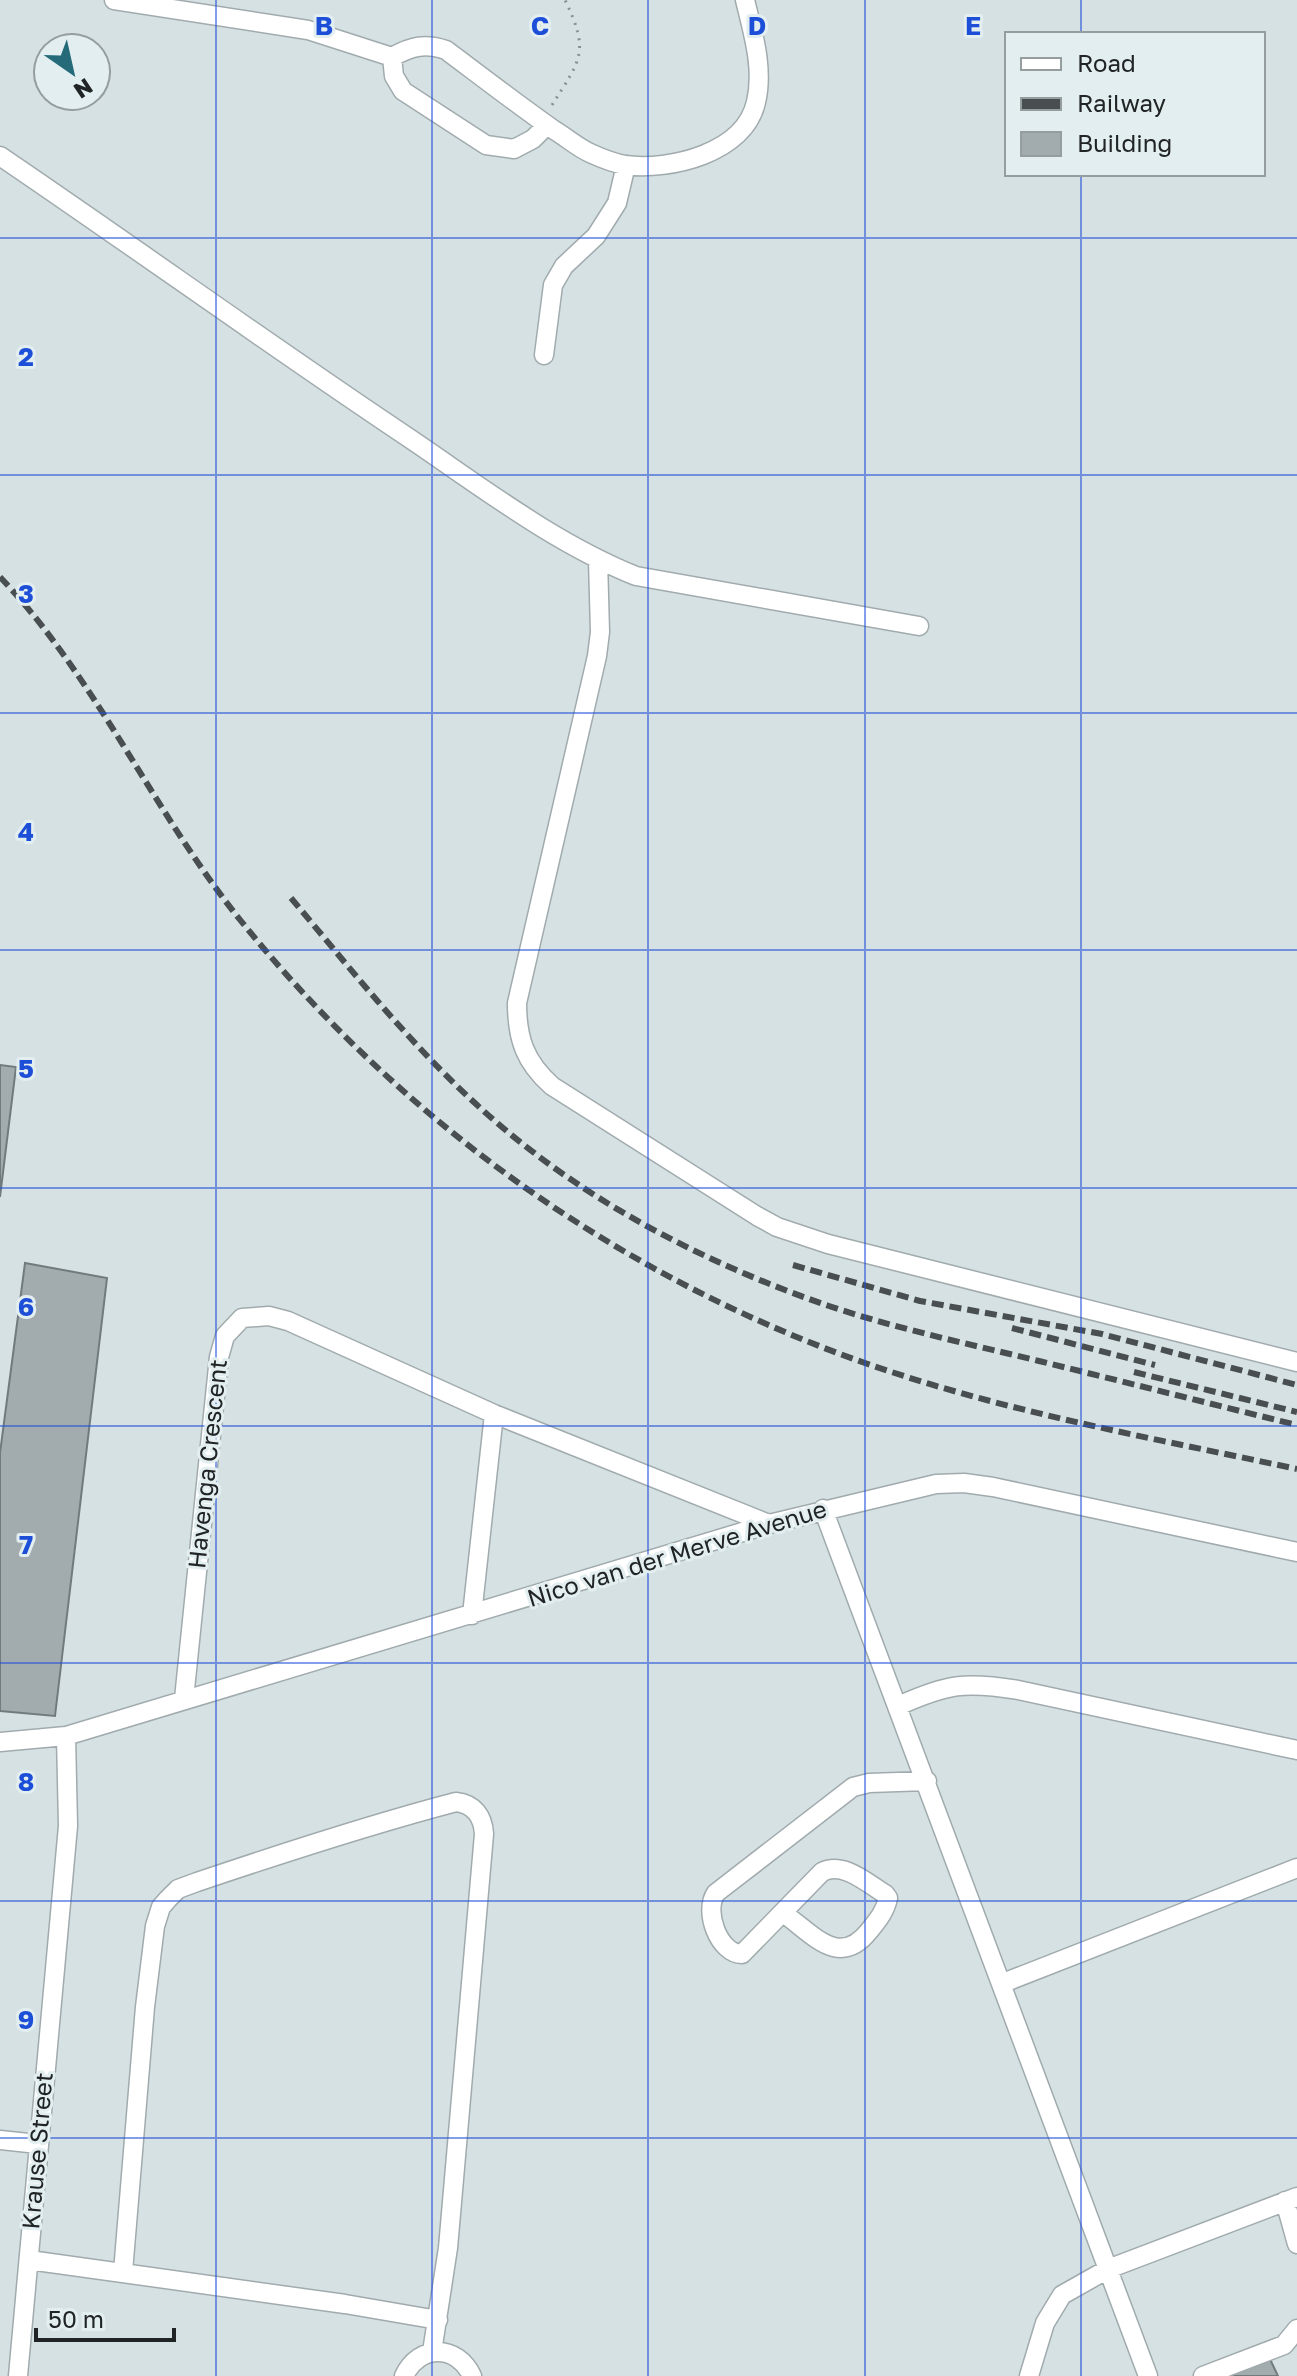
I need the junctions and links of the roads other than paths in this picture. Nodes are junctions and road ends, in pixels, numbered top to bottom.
1 (114, 0) edge
2 (745, 0) edge
3 (392, 57) junction
4 (544, 123) junction
5 (0, 156) edge
6 (626, 165) junction
7 (544, 355) dead end
8 (598, 560) junction
9 (919, 626) dead end
10 (1297, 1362) edge
11 (494, 1414) junction
12 (823, 1509) junction
13 (769, 1524) junction
14 (1297, 1552) edge
15 (472, 1615) junction
16 (184, 1699) junction
17 (898, 1706) junction
18 (66, 1736) junction
19 (0, 1742) edge
20 (1297, 1750) edge
21 (927, 1781) junction
22 (1297, 1868) edge
23 (783, 1913) junction
24 (1003, 1983) junction
25 (0, 2140) edge
26 (38, 2144) junction
27 (1291, 2199) edge
28 (1297, 2244) edge
29 (29, 2260) junction
30 (1108, 2269) junction
31 (123, 2272) junction
32 (438, 2320) junction
33 (1297, 2329) edge
34 (432, 2352) junction
35 (18, 2376) edge
36 (404, 2376) edge
37 (472, 2376) edge
38 (1029, 2376) edge
39 (1148, 2376) edge
40 (1203, 2376) edge

1 - 3 street
2 - 6 street
3 - 4 street
3 - 4 street
4 - 6 street
5 - 8 street
6 - 7 street
8 - 9 street
8 - 10 street
11 - 13 street, Havenga Crescent
11 - 15 street
11 - 16 street, Havenga Crescent
12 - 13 street, Nico van der Merve Avenue
12 - 14 street, Nico van der Merve Avenue
12 - 17 street
13 - 15 street, Nico van der Merve Avenue
15 - 16 street, Nico van der Merve Avenue
16 - 18 street, Nico van der Merve Avenue
17 - 20 street
17 - 21 street
18 - 19 street, Nico van der Merve Avenue
18 - 26 street, Krause Street
21 - 23 street
21 - 24 street
22 - 24 street
23 - 23 street
24 - 30 street
25 - 26 street
26 - 29 street, Krause Street
27 - 28 street
27 - 30 street
29 - 31 street
29 - 35 street, Krause Street
30 - 38 street
30 - 39 street
31 - 32 street
31 - 32 street
32 - 34 street
33 - 40 street
34 - 36 street
34 - 37 street

